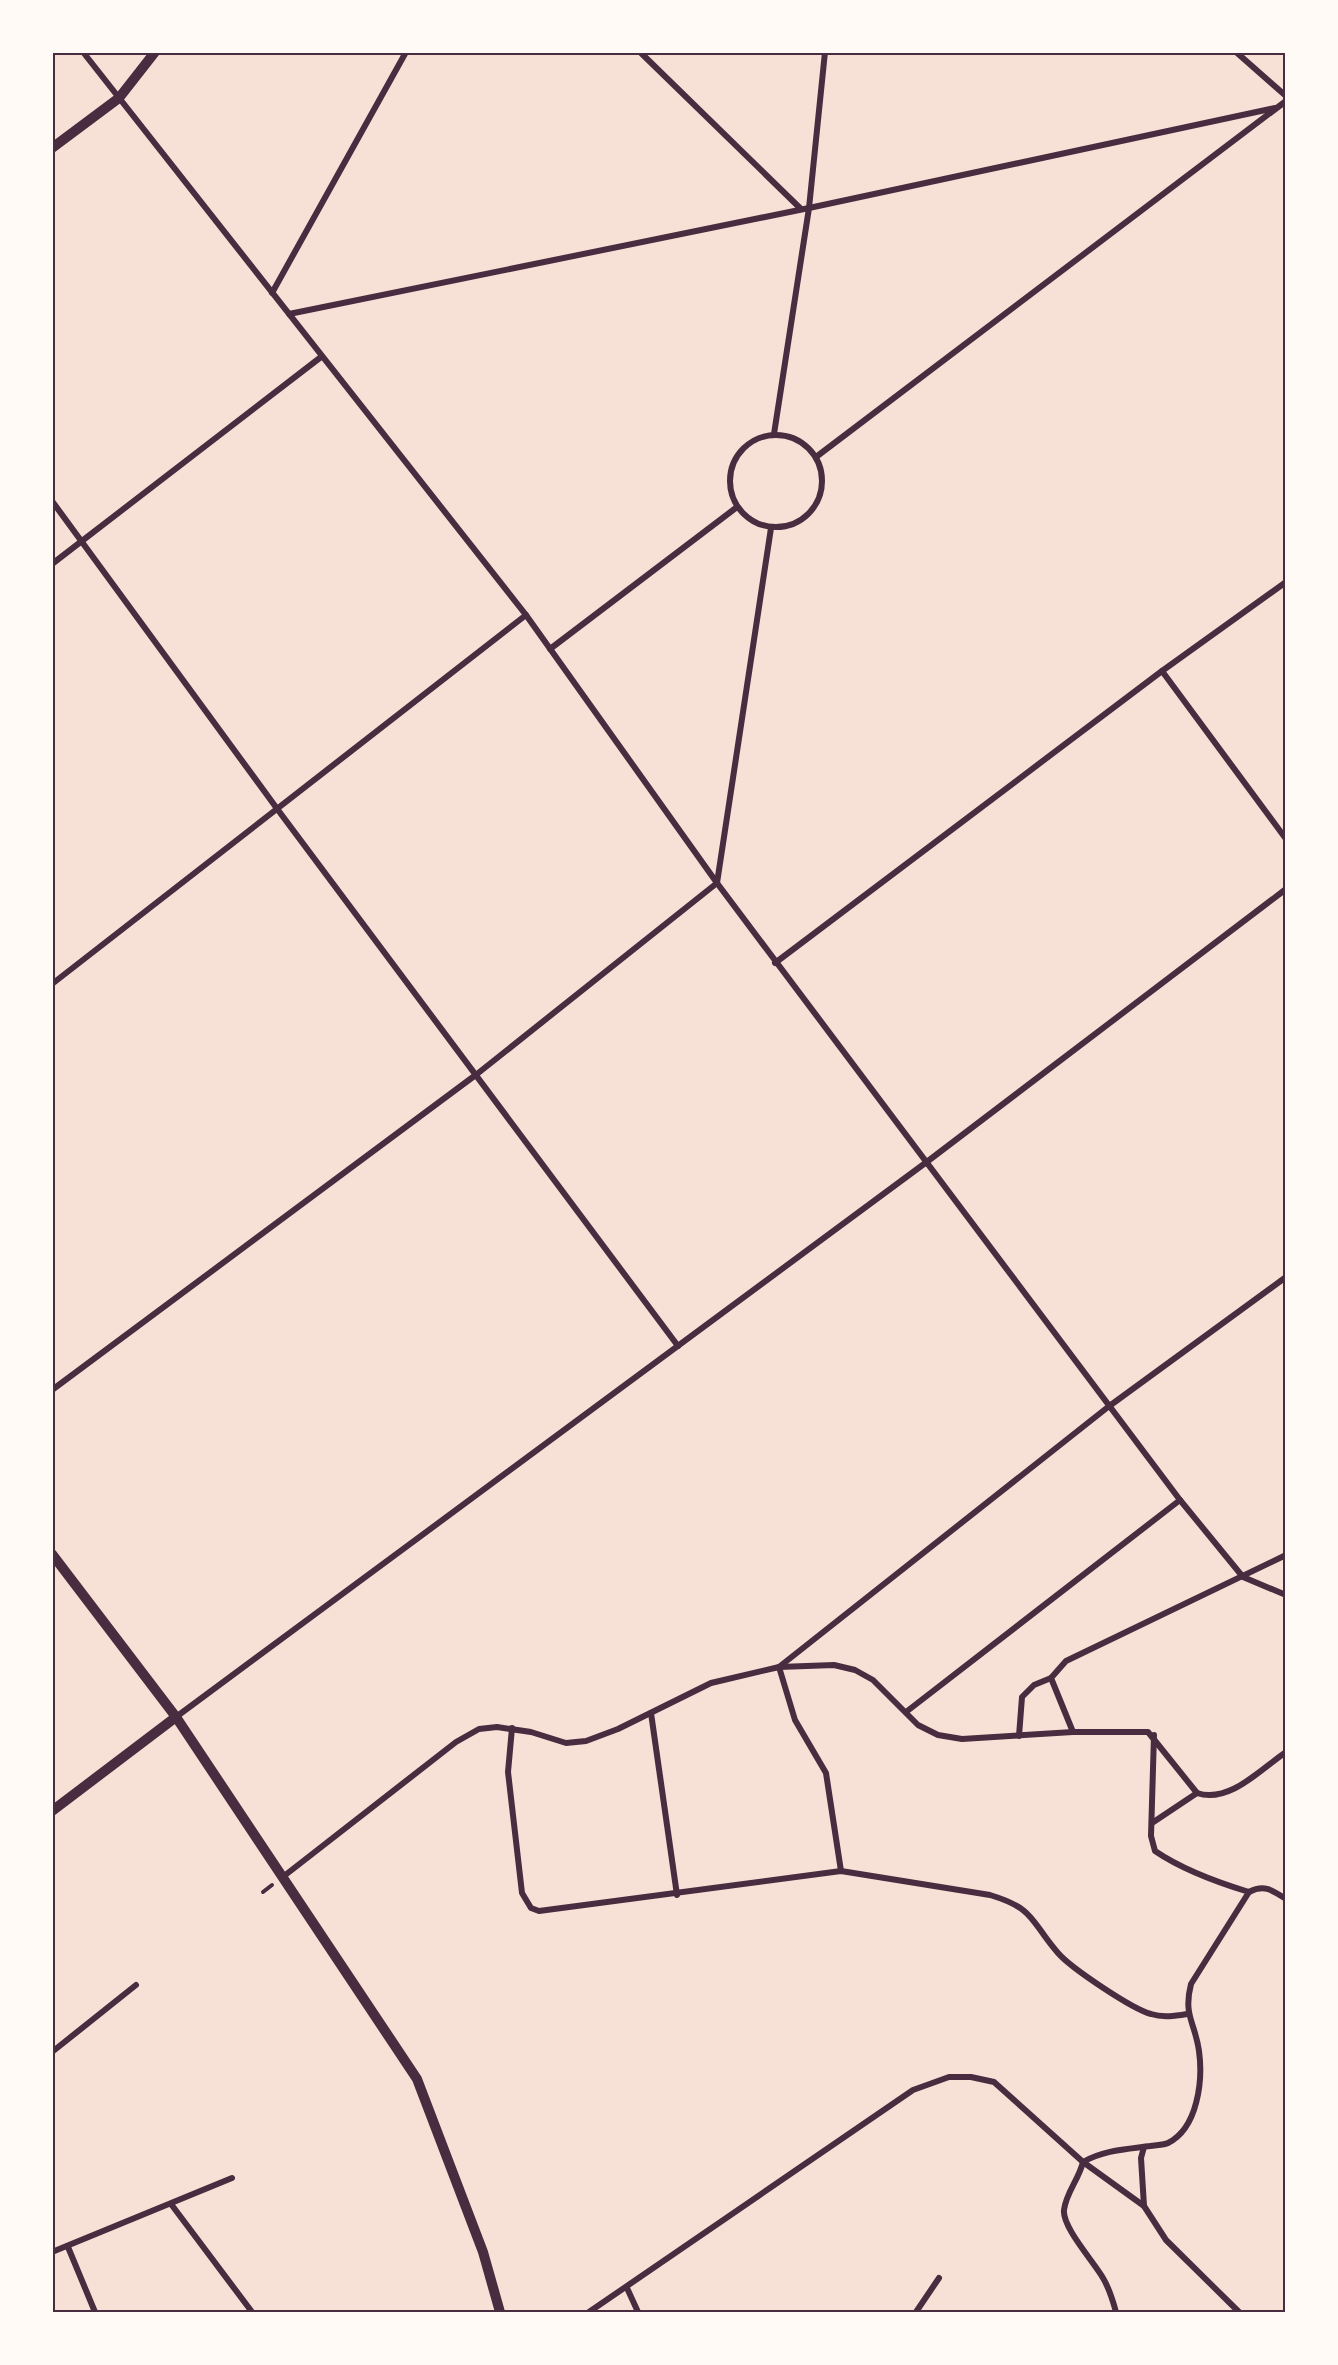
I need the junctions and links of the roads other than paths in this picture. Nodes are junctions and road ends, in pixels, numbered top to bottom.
1 (83, 52) edge
2 (155, 52) edge
3 (405, 52) edge
4 (640, 52) edge
5 (825, 52) edge
6 (1236, 52) edge
7 (1286, 96) edge
8 (119, 98) junction
9 (1286, 101) edge
10 (1275, 108) junction
11 (52, 148) edge
12 (809, 208) junction
13 (801, 209) junction
14 (272, 293) junction
15 (288, 314) junction
16 (321, 357) junction
17 (774, 434) junction
18 (816, 457) junction
19 (52, 501) edge
20 (737, 507) junction
21 (771, 528) junction
22 (83, 542) junction
23 (52, 564) edge
24 (1286, 582) edge
25 (526, 615) junction
26 (550, 649) junction
27 (1162, 670) junction
28 (278, 810) junction
29 (1286, 838) edge
30 (717, 883) junction
31 (1286, 889) edge
32 (775, 963) junction
33 (52, 984) edge
34 (477, 1074) junction
35 (928, 1161) junction
36 (1286, 1277) edge
37 (678, 1346) junction
38 (52, 1390) edge
39 (1108, 1407) junction
40 (1179, 1500) junction
41 (52, 1554) edge
42 (1286, 1555) edge
43 (1243, 1577) junction
44 (1286, 1595) edge
45 (779, 1667) junction
46 (1051, 1678) junction
47 (906, 1712) junction
48 (651, 1713) junction
49 (176, 1717) junction
50 (512, 1728) junction
51 (1073, 1732) junction
52 (1154, 1735) junction
53 (1019, 1736) junction
54 (1286, 1752) edge
55 (1197, 1792) junction
56 (52, 1811) edge
57 (1152, 1823) junction
58 (841, 1871) junction
59 (284, 1876) junction
60 (1249, 1892) junction
61 (677, 1895) junction
62 (1286, 1899) edge
63 (136, 1984) dead end
64 (1187, 2014) junction
65 (52, 2052) edge
66 (1144, 2147) junction
67 (1083, 2162) junction
68 (232, 2178) dead end
69 (171, 2204) junction
70 (1144, 2206) junction
71 (68, 2247) junction
72 (52, 2252) edge
73 (939, 2278) dead end
74 (627, 2288) junction
75 (95, 2313) edge
76 (252, 2313) edge
77 (500, 2313) edge
78 (590, 2313) edge
79 (638, 2313) edge
80 (916, 2313) edge
81 (1116, 2313) edge
82 (1239, 2313) edge

1 - 8 street
2 - 8 street
3 - 14 street
4 - 13 street
5 - 12 street
6 - 7 street
8 - 11 street
8 - 14 street
9 - 10 street
10 - 12 street
10 - 18 street
12 - 13 street
12 - 17 street
13 - 15 street
14 - 15 street
15 - 16 street
16 - 22 street
16 - 25 street
17 - 18 street
17 - 20 street
18 - 21 street
19 - 22 street
20 - 21 street
20 - 26 street
21 - 30 street
22 - 23 street
22 - 28 street
24 - 27 street
25 - 26 street
25 - 28 street
26 - 30 street
27 - 29 street
27 - 32 street
28 - 33 street
28 - 34 street
30 - 32 street
30 - 34 street
31 - 35 street
32 - 35 street
34 - 37 street
34 - 38 street
35 - 37 street
35 - 39 street
36 - 39 street
37 - 49 street
39 - 40 street
39 - 45 street
40 - 43 street
40 - 47 street
41 - 49 street
42 - 43 street
43 - 44 street
43 - 46 street
45 - 47 street
45 - 48 street
45 - 58 street
46 - 51 street
46 - 53 street
47 - 53 street
48 - 50 street
48 - 61 street
49 - 56 street
49 - 59 street
50 - 59 street
50 - 61 street
51 - 52 street
51 - 53 street
52 - 55 street
52 - 57 street
54 - 55 street
55 - 57 street
57 - 60 street
58 - 61 street
58 - 64 street
59 - 77 street
60 - 62 street
60 - 64 street
63 - 65 street
64 - 66 street
66 - 67 street
66 - 70 street
67 - 70 street
67 - 74 street
67 - 81 street
68 - 69 street
69 - 71 street
69 - 76 street
70 - 82 street
71 - 72 street
71 - 75 street
73 - 80 street
74 - 78 street
74 - 79 street

